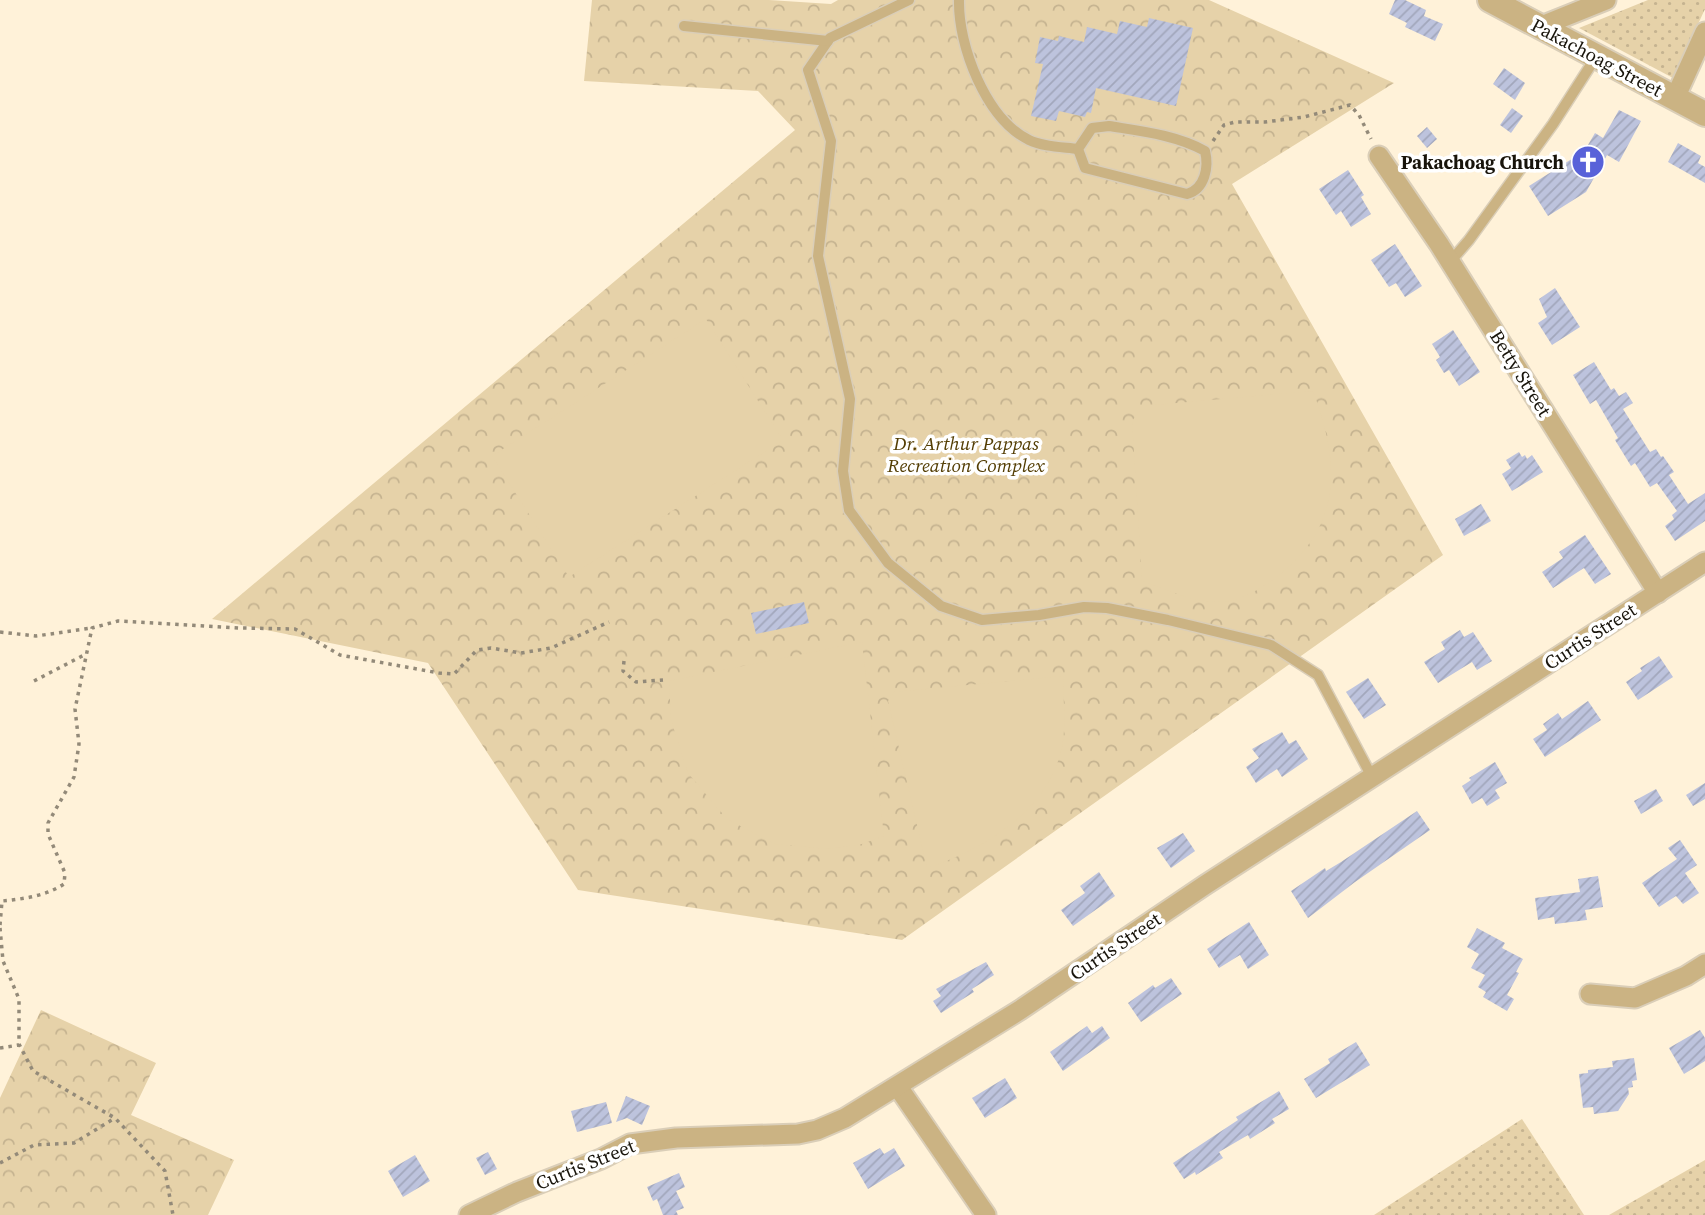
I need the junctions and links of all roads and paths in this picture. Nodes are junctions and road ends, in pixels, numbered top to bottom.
1 (909, 0) edge
2 (959, 0) edge
3 (1490, 0) edge
4 (1606, 0) edge
5 (684, 26) dead end
6 (1539, 27) junction
7 (1705, 32) edge
8 (828, 41) junction
9 (1597, 57) junction
10 (1675, 98) junction
11 (1705, 114) edge
12 (1078, 149) junction
13 (1205, 151) junction
14 (1379, 156) joint
15 (1450, 261) junction
16 (1705, 562) edge
17 (1658, 593) junction
18 (608, 622) dead end
19 (92, 628) junction
20 (0, 632) edge
21 (86, 654) junction
22 (624, 661) dead end
23 (663, 680) dead end
24 (34, 681) dead end
25 (1372, 777) junction
26 (1, 901) edge
27 (0, 927) edge
28 (1705, 964) edge
29 (1590, 994) dead end
30 (19, 1044) junction
31 (0, 1048) edge
32 (898, 1087) junction
33 (115, 1118) junction
34 (0, 1163) edge
35 (474, 1212) edge
36 (173, 1215) edge
37 (986, 1215) edge

1 - 8 lane
2 - 12 lane
3 - 6 street, Pakachoag Street
4 - 6 street
5 - 8 lane
6 - 9 street, Pakachoag Street
7 - 10 street
8 - 25 lane
9 - 10 street, Pakachoag Street
9 - 15 lane
10 - 11 street, Pakachoag Street
12 - 13 lane
12 - 13 lane
13 - 14 path
14 - 15 street, Betty Street
15 - 17 street, Betty Street
16 - 17 street, Curtis Street
17 - 25 street, Curtis Street
18 - 19 path
19 - 20 path
19 - 21 path
21 - 24 path
21 - 26 path
22 - 23 path
25 - 32 street, Curtis Street
26 - 27 path
27 - 30 path
28 - 29 street
30 - 31 path
30 - 33 path
32 - 35 street, Curtis Street
32 - 37 street
33 - 34 path
33 - 36 path

